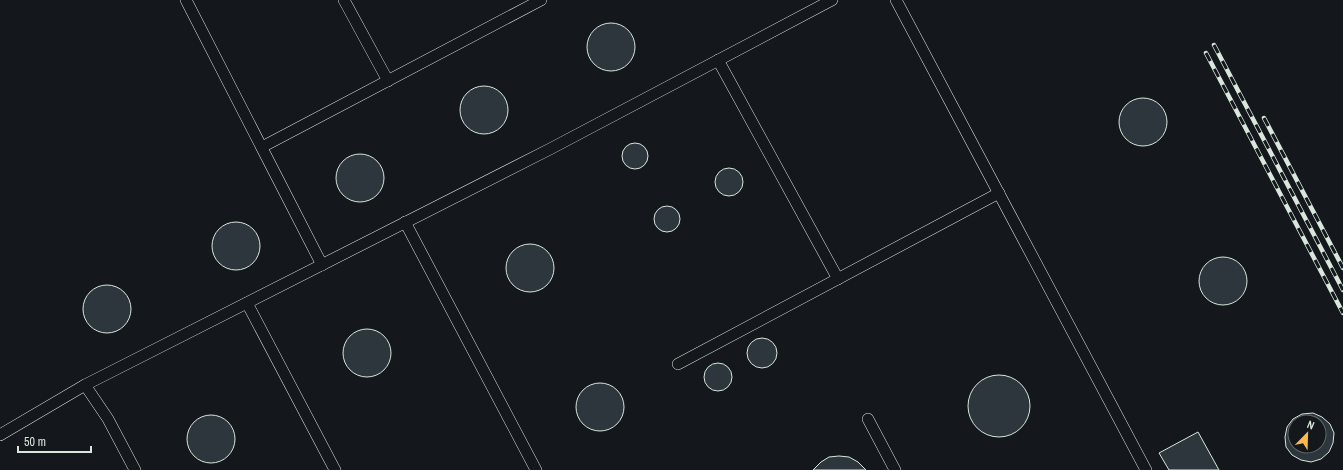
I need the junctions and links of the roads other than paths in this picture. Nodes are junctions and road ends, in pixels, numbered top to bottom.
1 (186, 0) edge
2 (344, 0) edge
3 (541, 0) edge
4 (832, 0) edge
5 (896, 0) edge
6 (718, 60) junction
7 (388, 80) junction
8 (262, 147) junction
9 (999, 193) junction
10 (405, 222) junction
11 (322, 265) junction
12 (838, 279) junction
13 (247, 303) junction
14 (678, 364) dead end
15 (85, 385) junction
16 (868, 419) dead end
17 (0, 435) edge
18 (135, 470) edge
19 (335, 470) edge
20 (536, 470) edge
21 (895, 470) edge
22 (1146, 470) edge

1 - 8 lane
2 - 7 lane
3 - 7 lane
4 - 6 lane
5 - 9 lane
6 - 10 lane
6 - 12 lane
7 - 8 lane
8 - 11 lane
9 - 12 lane
9 - 22 lane
10 - 11 lane
10 - 20 lane
11 - 13 lane
12 - 14 lane
13 - 15 lane
13 - 19 lane
15 - 17 lane
15 - 18 lane
16 - 21 lane

